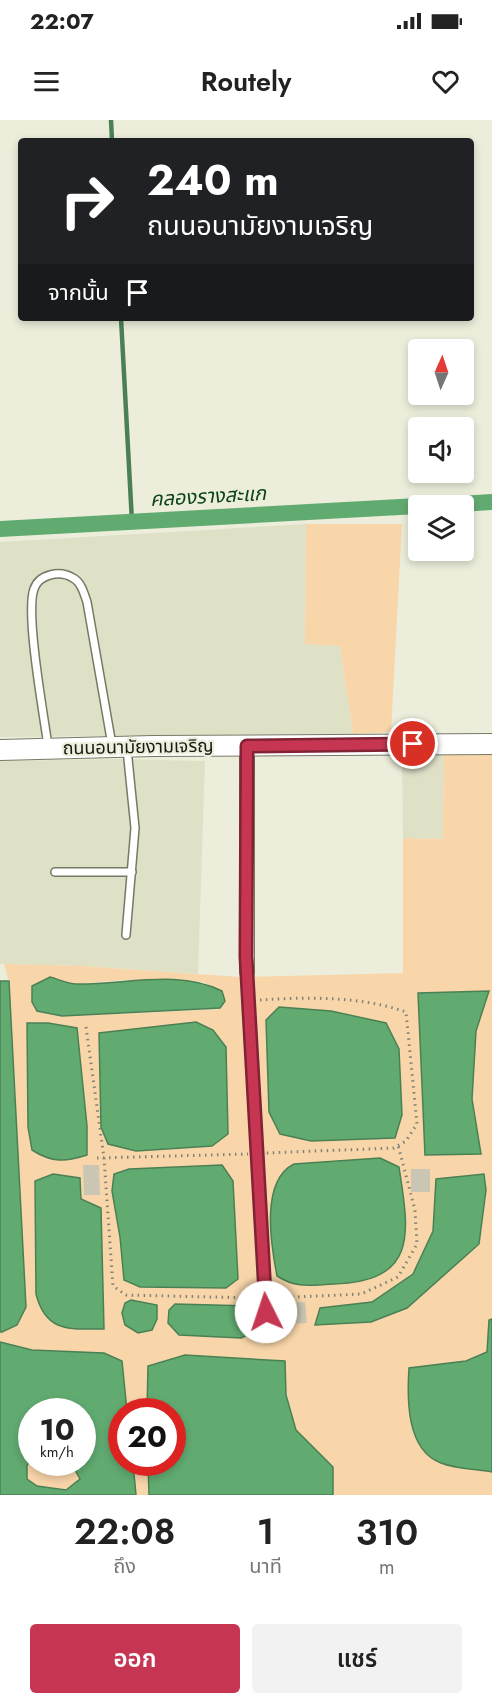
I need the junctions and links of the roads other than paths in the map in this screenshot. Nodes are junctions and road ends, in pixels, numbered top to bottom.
1 (492, 744) edge
2 (247, 746) junction
3 (120, 747) junction
4 (48, 749) junction
5 (0, 750) edge
6 (55, 872) dead end
7 (132, 872) junction
8 (126, 935) dead end
9 (247, 972) joint
10 (266, 1325) dead end

1 - 2 street, ถนนอนามัยงามเจริญ
2 - 3 street, ถนนอนามัยงามเจริญ
2 - 9 street
3 - 4 street, ถนนอนามัยงามเจริญ
3 - 4 lane
3 - 7 lane
4 - 5 street, ถนนอนามัยงามเจริญ
6 - 7 lane
7 - 8 lane
9 - 10 lane

